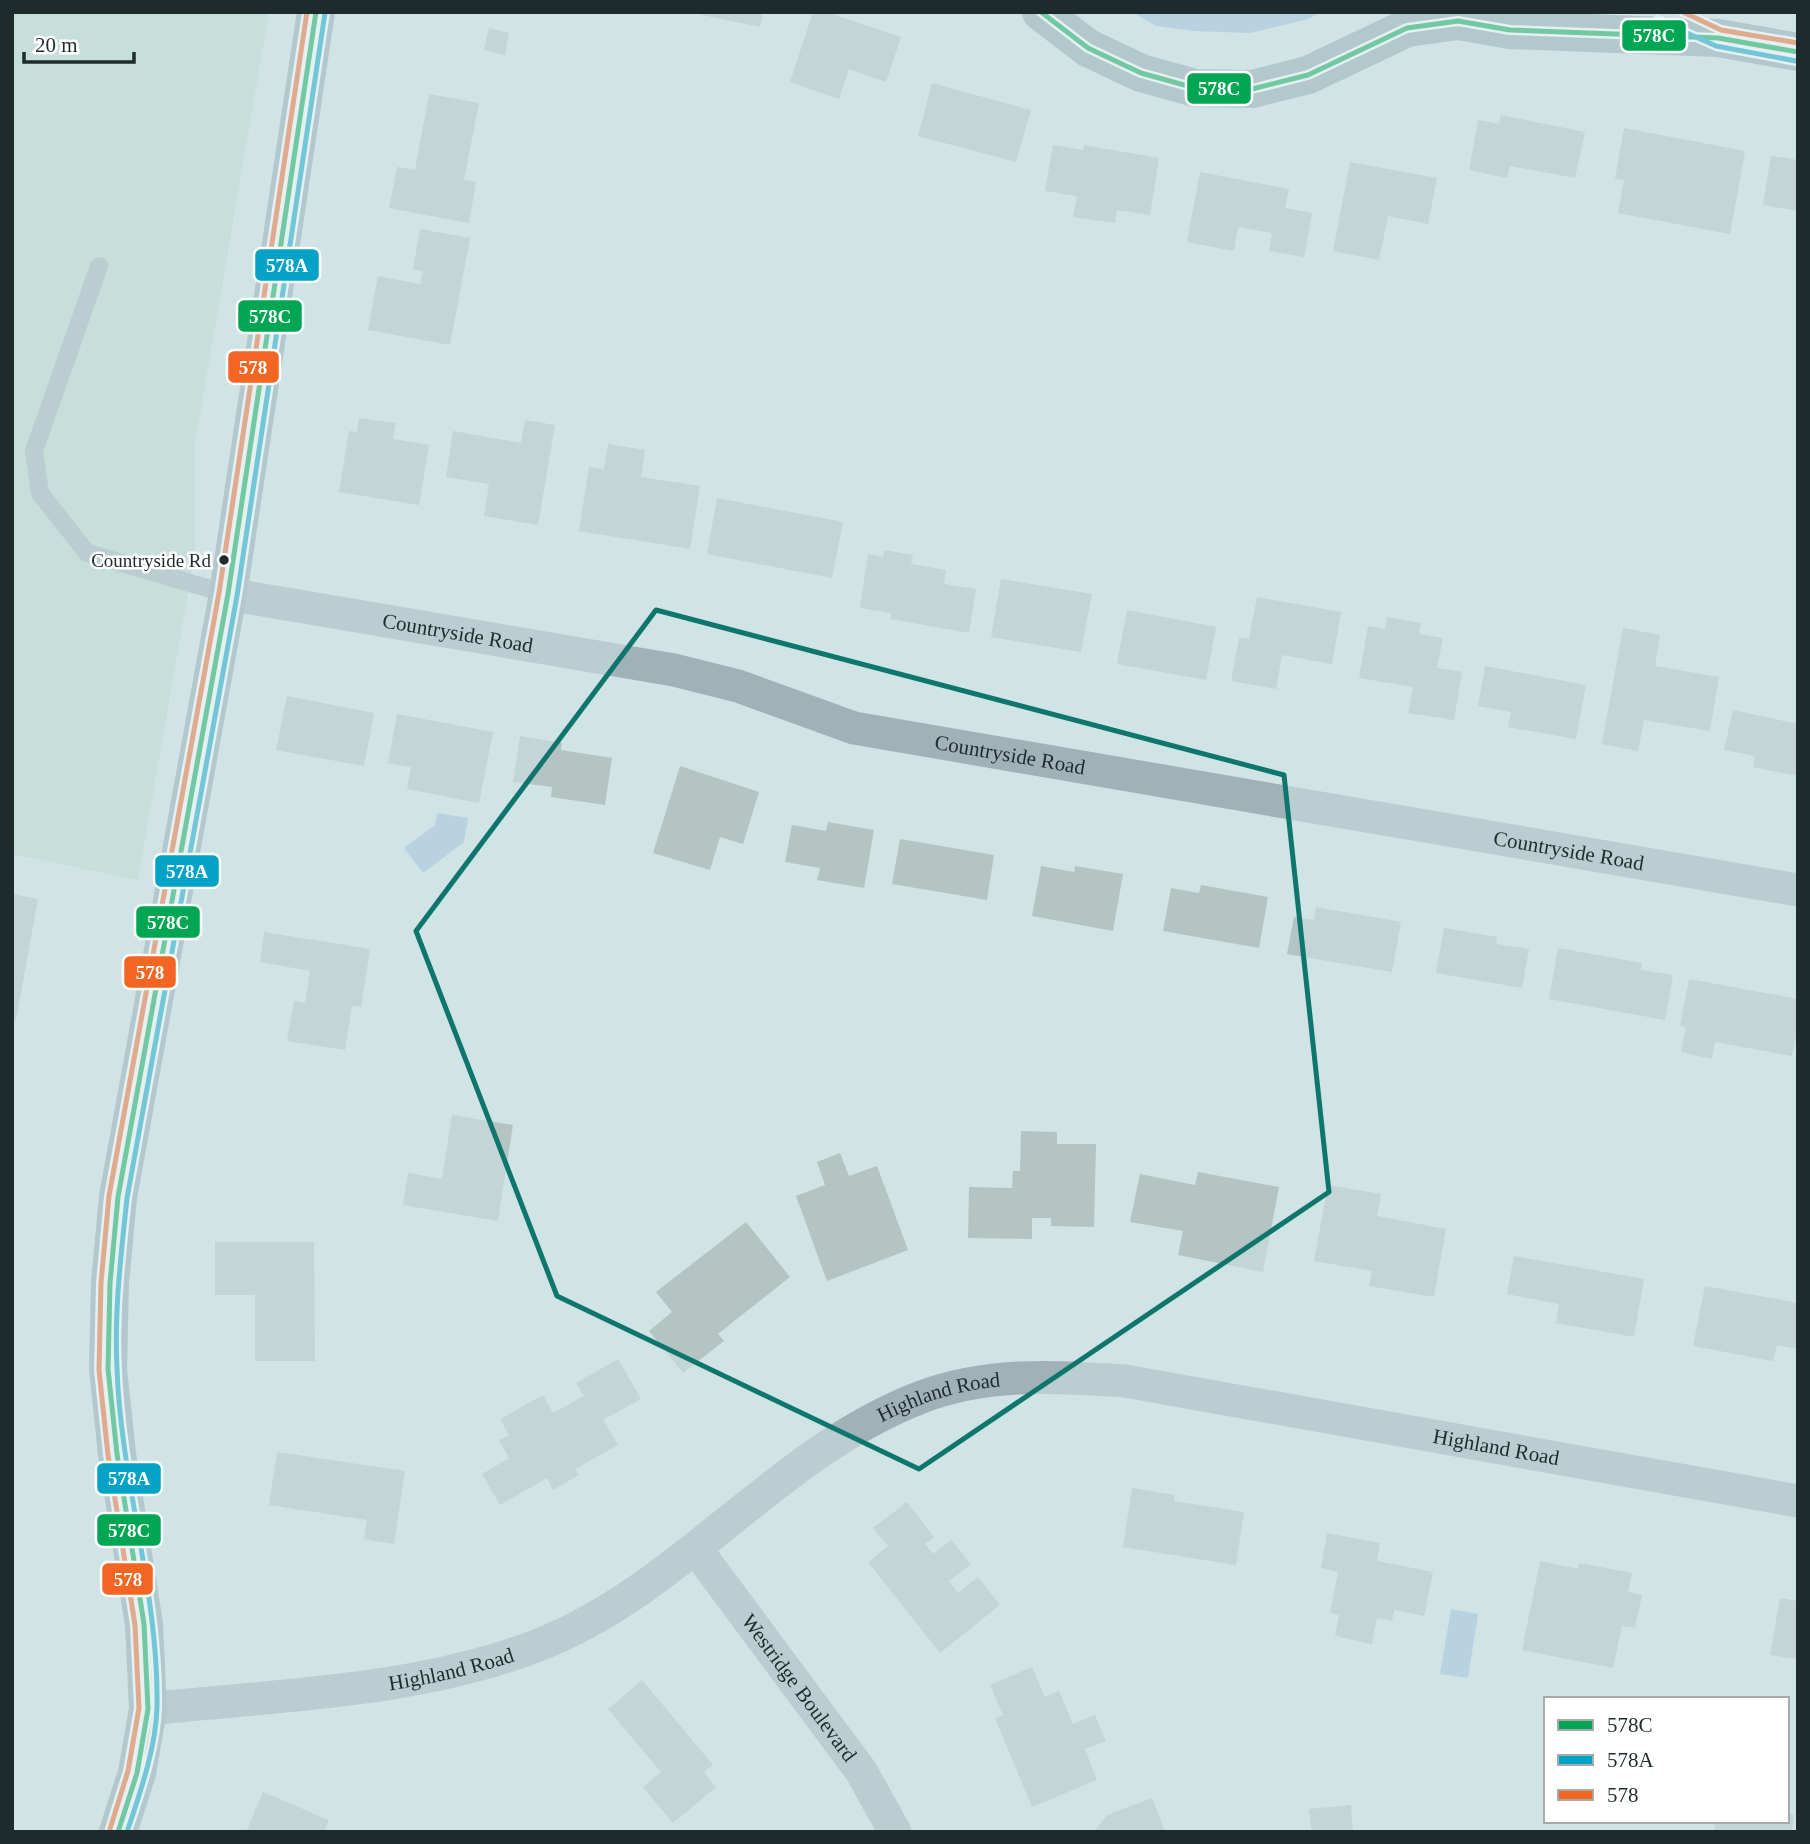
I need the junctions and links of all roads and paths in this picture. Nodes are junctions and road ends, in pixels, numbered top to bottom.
1 (316, 12) edge
2 (1041, 12) edge
3 (1661, 12) edge
4 (1460, 17) edge
5 (1718, 38) junction
6 (1798, 52) edge
7 (99, 266) dead end
8 (228, 594) junction
9 (1798, 890) edge
10 (1798, 1501) edge
11 (696, 1549) junction
12 (148, 1709) junction
13 (118, 1832) edge
14 (895, 1832) edge

1 - 8 street
2 - 4 street
3 - 5 street
4 - 5 street
5 - 6 street
7 - 8 lane
8 - 9 street, Countryside Road
8 - 12 street
10 - 11 street, Highland Road
11 - 12 street, Highland Road
11 - 14 street, Westridge Boulevard
12 - 13 street

